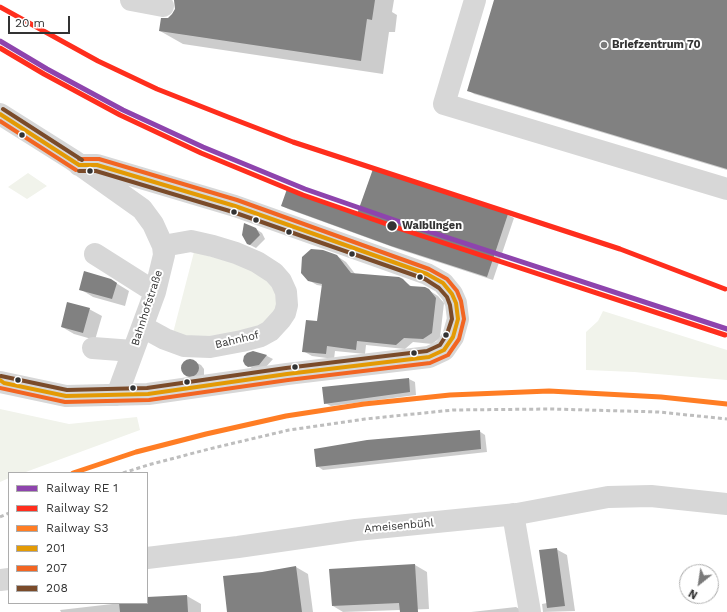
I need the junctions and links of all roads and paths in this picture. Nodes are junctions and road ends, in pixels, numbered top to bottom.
1 (132, 0) edge
2 (475, 0) edge
3 (163, 6) dead end
4 (0, 114) edge
5 (79, 165) junction
6 (727, 189) edge
7 (163, 246) junction
8 (95, 254) dead end
9 (155, 292) junction
10 (143, 327) junction
11 (93, 348) dead end
12 (134, 351) junction
13 (1, 382) edge
14 (117, 395) junction
15 (727, 504) edge
16 (514, 514) junction
17 (148, 558) edge
18 (530, 612) edge

1 - 3 street
2 - 6 street
4 - 5 street, Bahnhofstraße
5 - 7 street, Bahnhofstraße
5 - 14 street
7 - 9 street, Bahnhofstraße
7 - 10 street, Bahnhof
8 - 9 street
9 - 10 street, Bahnhofstraße
10 - 12 street, Bahnhofstraße
11 - 12 street
12 - 14 street, Bahnhofstraße
13 - 14 street
15 - 16 street, Ameisenbühl
16 - 17 street, Ameisenbühl
16 - 18 street

